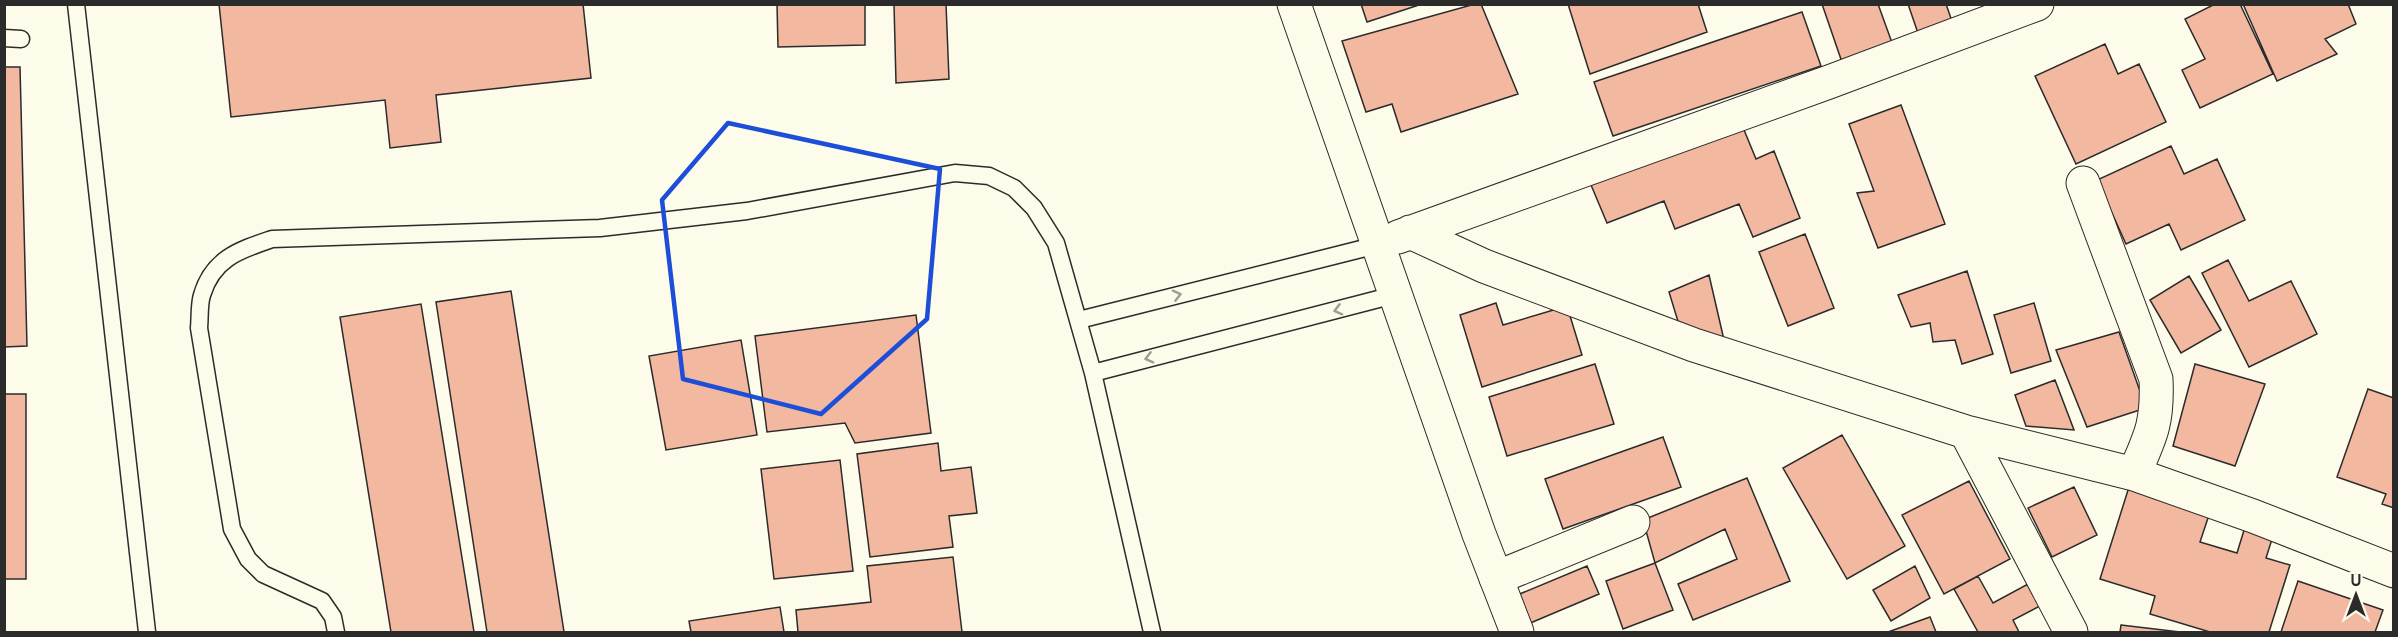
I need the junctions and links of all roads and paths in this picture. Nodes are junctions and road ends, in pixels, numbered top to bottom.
1 (75, 4) edge
2 (1294, 4) edge
3 (2037, 4) edge
4 (2083, 183) dead end
5 (1410, 232) junction
6 (1377, 245) junction
7 (1394, 295) junction
8 (1079, 320) junction
9 (1093, 373) junction
10 (1965, 432) junction
11 (2134, 474) junction
12 (1633, 522) dead end
13 (2394, 571) edge
14 (1496, 578) junction
15 (147, 633) edge
16 (336, 633) edge
17 (1152, 633) edge
18 (1517, 633) edge
19 (2072, 633) edge

1 - 15 lane
2 - 6 street
3 - 5 street
4 - 11 street
5 - 6 street
5 - 10 street
6 - 7 street
8 -> 6 lane
7 -> 9 lane
7 - 14 street
8 - 9 lane
8 - 16 lane
9 - 17 lane
10 - 11 street
10 - 19 street
11 - 13 street
12 - 14 street
14 - 18 street

